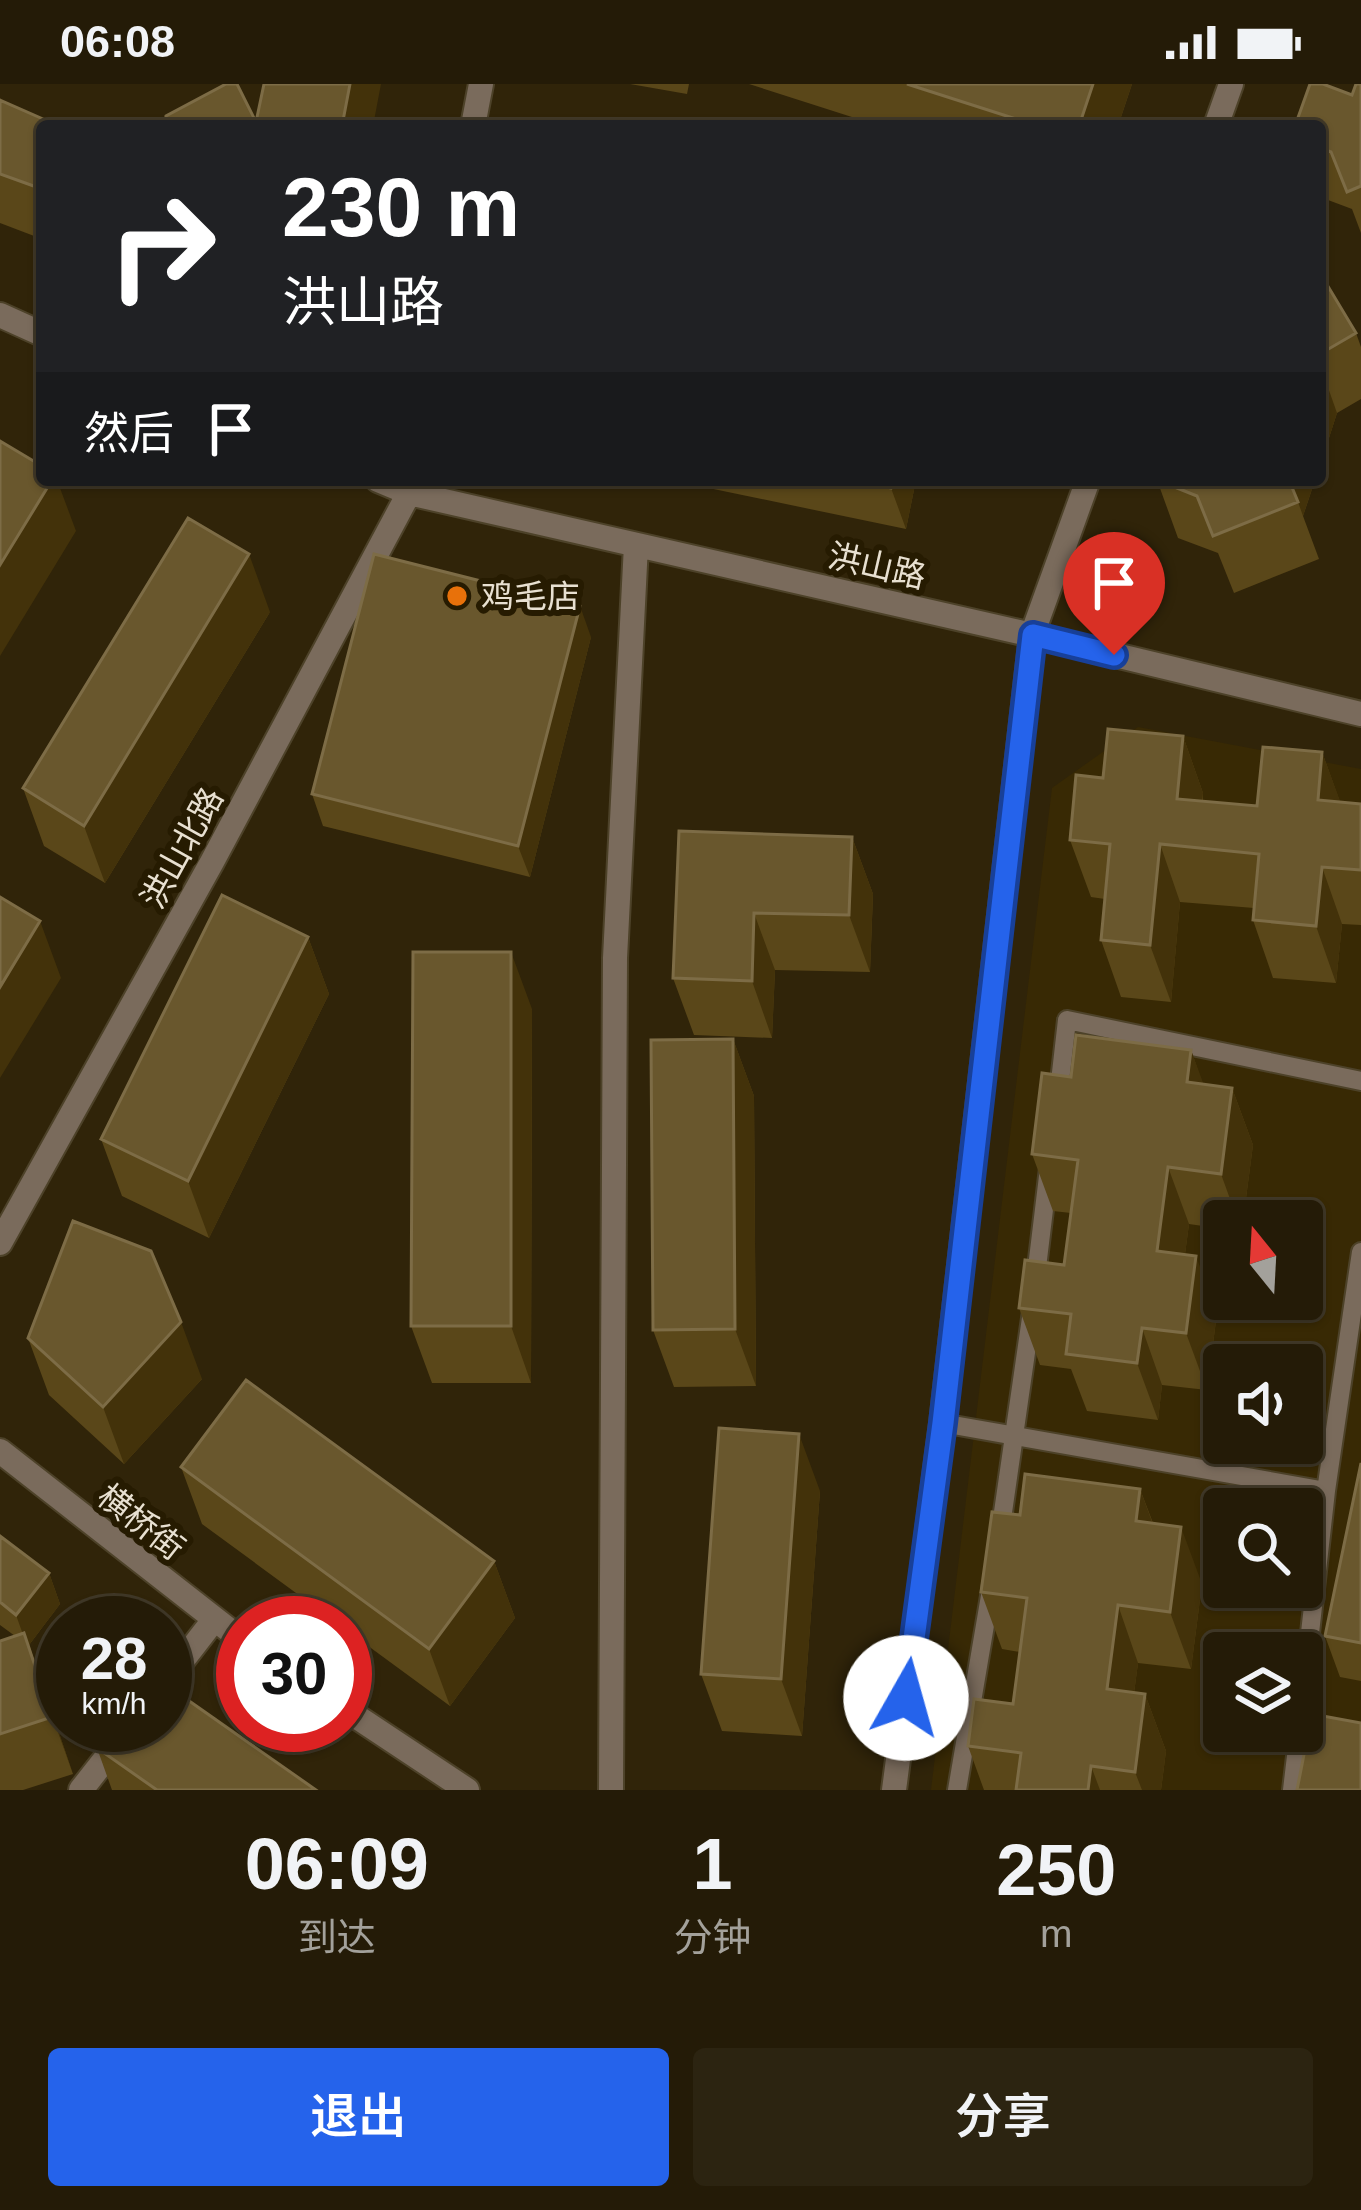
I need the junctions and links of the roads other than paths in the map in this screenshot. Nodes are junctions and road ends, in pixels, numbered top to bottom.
1 (481, 84) edge
2 (1231, 84) edge
3 (474, 120) edge
4 (1218, 120) edge
5 (0, 315) edge
6 (36, 331) edge
7 (1086, 486) edge
8 (410, 487) edge
9 (636, 545) junction
10 (1033, 635) junction
11 (1361, 714) edge
12 (1361, 1081) edge
13 (1056, 1113) edge
14 (1050, 1159) edge
15 (0, 1243) edge
16 (1361, 1252) edge
17 (943, 1423) junction
18 (1017, 1436) junction
19 (0, 1451) edge
20 (1326, 1491) junction
21 (214, 1621) joint
22 (1310, 1632) edge
23 (192, 1649) edge
24 (372, 1727) edge
25 (111, 1752) edge
26 (1297, 1752) edge
27 (81, 1790) edge
28 (466, 1790) edge
29 (611, 1790) edge
30 (894, 1790) edge
31 (957, 1790) edge
32 (1292, 1790) edge

1 - 3 street
2 - 4 street
5 - 6 street
7 - 10 street
8 - 9 street, 洪山路
8 - 15 street, 洪山北路
9 - 10 street, 洪山路
9 - 29 street
10 - 11 street, 洪山路
10 - 17 street
12 - 13 lane
14 - 18 lane
16 - 20 lane
17 - 18 lane
17 - 30 street
18 - 20 lane
18 - 31 lane
19 - 21 street, 横桥街
20 - 22 lane
21 - 23 street
24 - 28 street
25 - 27 street
26 - 32 lane

